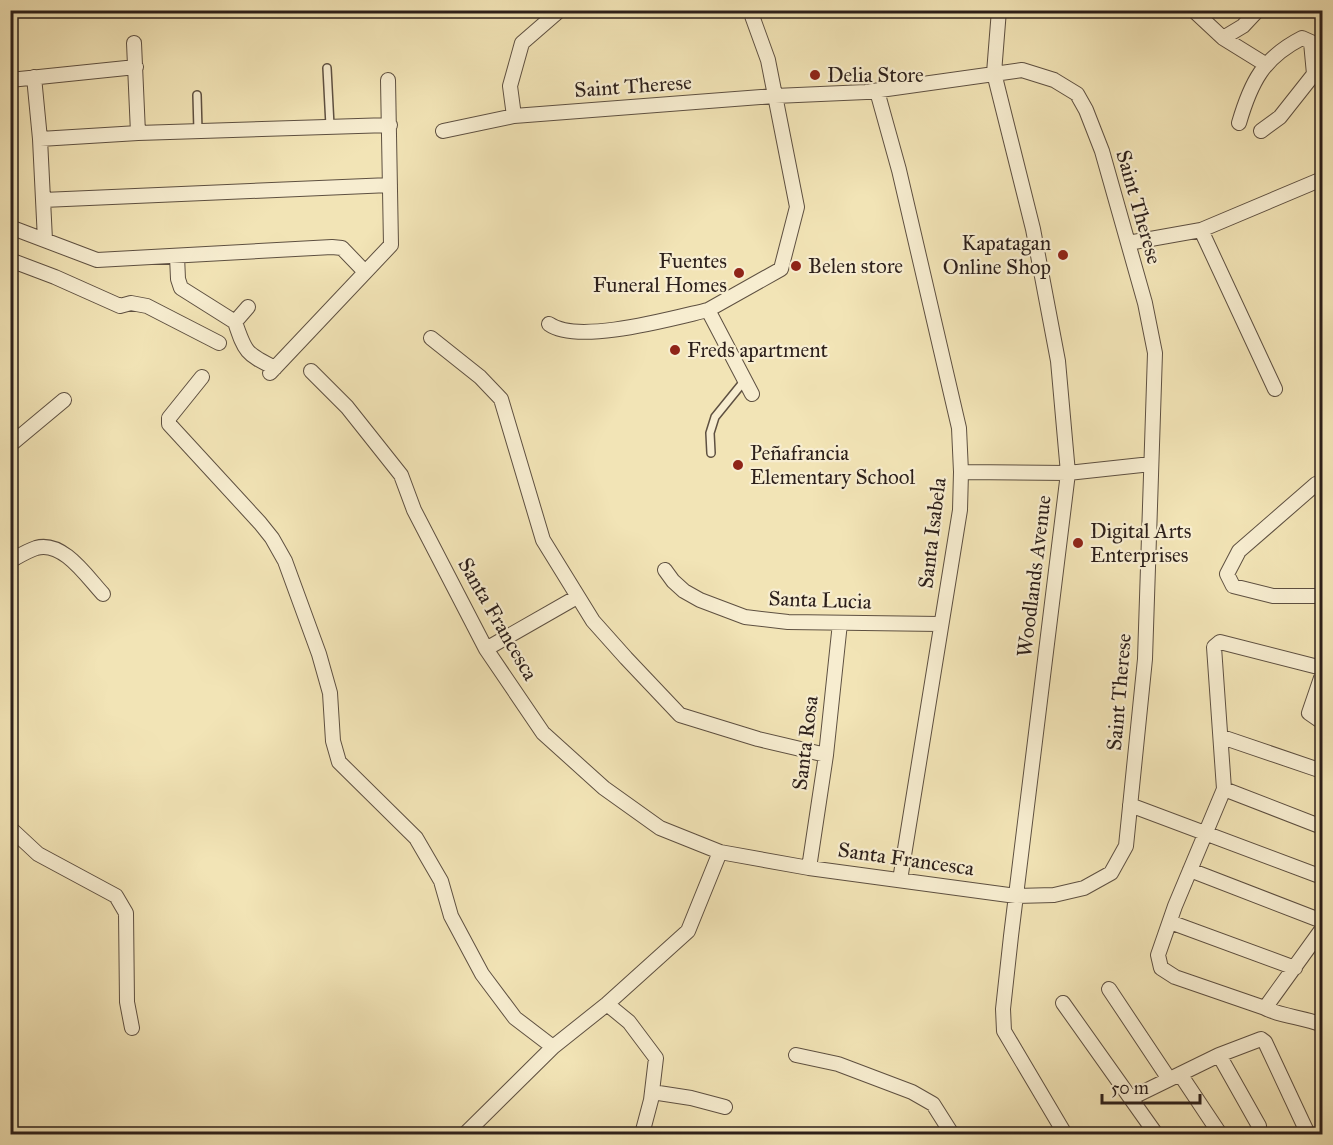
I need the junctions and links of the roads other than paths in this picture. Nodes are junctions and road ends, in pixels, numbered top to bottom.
1 (560, 10) edge
2 (747, 10) edge
3 (999, 10) edge
4 (1193, 10) edge
5 (1258, 10) edge
6 (1223, 38) junction
7 (134, 43) dead end
8 (1265, 64) junction
9 (136, 67) junction
10 (327, 68) dead end
11 (994, 74) junction
12 (34, 77) junction
13 (10, 80) edge
14 (388, 80) dead end
15 (877, 91) junction
16 (197, 95) dead end
17 (775, 96) junction
18 (514, 116) junction
19 (1239, 123) dead end
20 (390, 125) junction
21 (330, 126) junction
22 (198, 131) junction
23 (443, 131) dead end
24 (1261, 131) dead end
25 (138, 133) junction
26 (40, 139) junction
27 (1323, 179) edge
28 (390, 185) junction
29 (43, 200) junction
30 (10, 227) edge
31 (1201, 230) junction
32 (45, 240) junction
33 (1128, 243) junction
34 (177, 256) junction
35 (10, 260) edge
36 (365, 272) junction
37 (248, 307) dead end
38 (708, 310) junction
39 (235, 322) junction
40 (549, 324) dead end
41 (431, 338) dead end
42 (219, 343) dead end
43 (311, 370) dead end
44 (202, 377) dead end
45 (745, 380) junction
46 (1275, 389) dead end
47 (752, 394) dead end
48 (64, 400) dead end
49 (10, 445) edge
50 (711, 453) dead end
51 (1151, 464) junction
52 (961, 472) junction
53 (1068, 473) junction
54 (1323, 482) edge
55 (10, 561) edge
56 (665, 570) dead end
57 (103, 594) dead end
58 (1323, 596) edge
59 (577, 597) junction
60 (840, 623) junction
61 (940, 624) junction
62 (486, 649) junction
63 (1323, 668) edge
64 (1323, 675) edge
65 (1323, 722) edge
66 (1222, 737) junction
67 (826, 755) junction
68 (1321, 767) edge
69 (1224, 789) junction
70 (1130, 805) junction
71 (1323, 827) edge
72 (10, 828) edge
73 (1205, 832) junction
74 (720, 852) junction
75 (808, 867) junction
76 (1190, 870) junction
77 (1323, 877) edge
78 (900, 880) junction
79 (1016, 896) junction
80 (1323, 921) edge
81 (1170, 922) junction
82 (1323, 929) edge
83 (1295, 968) junction
84 (1109, 989) dead end
85 (1063, 1003) dead end
86 (607, 1004) junction
87 (1265, 1008) junction
88 (1323, 1025) edge
89 (132, 1028) dead end
90 (552, 1047) junction
91 (796, 1055) dead end
92 (1219, 1055) junction
93 (1175, 1077) junction
94 (652, 1092) junction
95 (1131, 1098) junction
96 (725, 1107) dead end
97 (1259, 1126) dead end
98 (1216, 1133) edge
99 (465, 1134) edge
100 (642, 1134) edge
101 (952, 1134) edge
102 (1065, 1134) edge
103 (1156, 1134) edge
104 (1308, 1134) edge

1 - 18 street
2 - 17 street
3 - 11 street, Woodlands Avenue
4 - 6 street
5 - 6 street
6 - 8 street
7 - 9 street
8 - 19 street
8 - 24 street
9 - 12 street
9 - 25 street
10 - 21 lane
11 - 15 street, Saint Therese
11 - 33 street, Saint Therese
11 - 53 street, Woodlands Avenue
12 - 13 street
12 - 26 street
14 - 20 street
15 - 17 street, Saint Therese
15 - 52 street, Santa Isabela
16 - 22 lane
17 - 18 street, Saint Therese
17 - 38 street
18 - 23 street, Saint Therese
20 - 21 street
20 - 28 street
21 - 22 street
22 - 25 street
25 - 26 street
26 - 29 street
27 - 31 street
28 - 29 street
28 - 36 street
29 - 32 street
30 - 32 street
31 - 33 street
31 - 46 street
32 - 34 street
33 - 51 street, Saint Therese
34 - 36 street
34 - 39 street
35 - 42 street
36 - 39 street
37 - 39 street
38 - 40 street
38 - 45 street
41 - 59 street
43 - 62 street, Santa Francesca
44 - 90 street
45 - 47 street
45 - 50 lane
48 - 49 street
51 - 53 street
51 - 70 street, Saint Therese
52 - 53 street
52 - 61 street, Santa Isabela
53 - 79 street, Woodlands Avenue
54 - 58 street
55 - 57 street
56 - 60 street, Santa Lucia
59 - 62 street
59 - 67 street
60 - 61 street, Santa Lucia
60 - 67 street, Santa Rosa
61 - 78 street, Santa Isabela
62 - 74 street, Santa Francesca
63 - 66 street
64 - 65 street
66 - 68 street
66 - 69 street
67 - 75 street, Santa Rosa
69 - 71 street
69 - 73 street
70 - 73 street
70 - 79 street, Saint Therese
72 - 89 street
73 - 76 street
73 - 77 street
74 - 75 street, Santa Francesca
74 - 86 street
75 - 78 street, Santa Francesca
76 - 80 street
76 - 81 street
78 - 79 street, Santa Francesca
79 - 102 street, Woodlands Avenue
81 - 83 street
81 - 87 street
82 - 83 street
83 - 87 street
84 - 93 street
85 - 95 street
86 - 90 street
86 - 94 street
87 - 88 street
90 - 99 street
91 - 101 street
92 - 93 street
92 - 97 street
92 - 104 street
93 - 95 street
93 - 98 street
94 - 96 street
94 - 100 street
95 - 103 street

